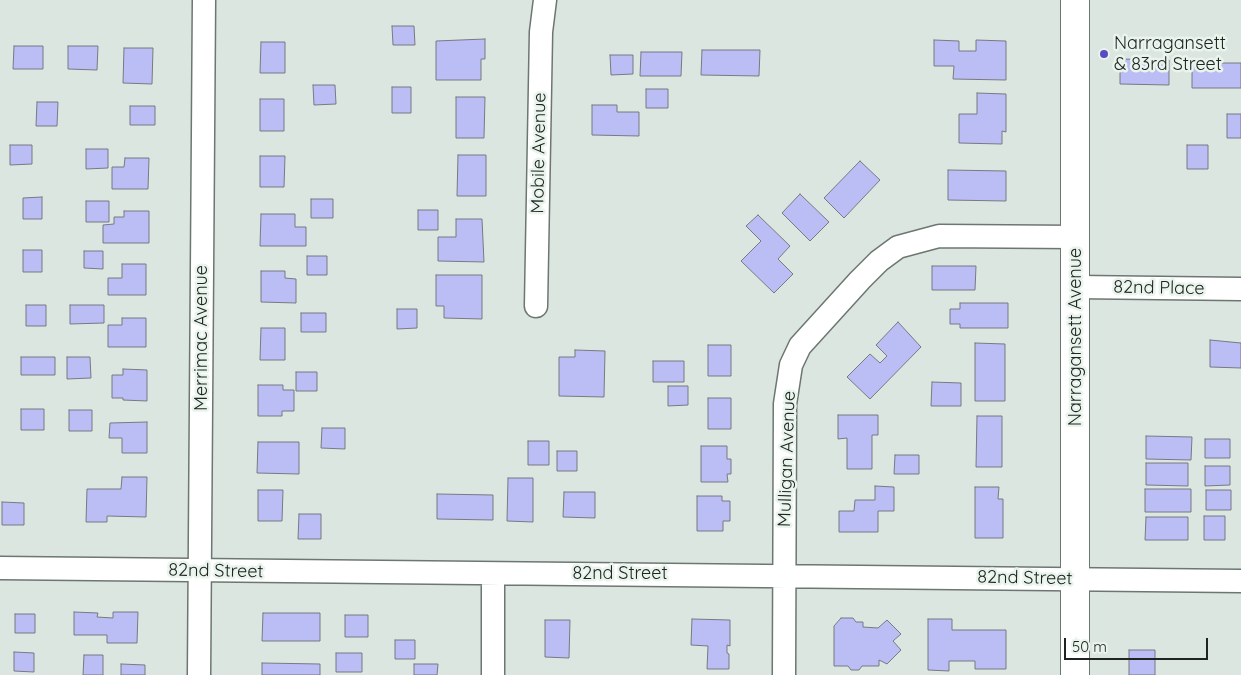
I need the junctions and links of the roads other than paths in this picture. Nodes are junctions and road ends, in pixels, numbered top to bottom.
1 (204, 0) edge
2 (544, 0) edge
3 (1075, 0) edge
4 (1076, 237) junction
5 (1076, 287) junction
6 (1241, 289) edge
7 (536, 306) dead end
8 (0, 568) edge
9 (200, 571) junction
10 (494, 574) junction
11 (784, 574) junction
12 (1075, 578) junction
13 (1241, 581) edge
14 (199, 675) edge
15 (493, 675) edge
16 (784, 675) edge
17 (1075, 675) edge

1 - 9 street, Merrimac Avenue
2 - 7 street, Mobile Avenue
3 - 4 street, Narragansett Avenue
4 - 5 street, Narragansett Avenue
4 - 11 street, Mulligan Avenue
5 - 6 street, 82nd Place
5 - 12 street, Narragansett Avenue
8 - 9 street, 82nd Street
9 - 10 street, 82nd Street
9 - 14 street, Merrimac Avenue
10 - 11 street, 82nd Street
10 - 15 street
11 - 12 street, 82nd Street
11 - 16 street, Mulligan Avenue
12 - 13 street, 82nd Street
12 - 17 street, Narragansett Avenue

